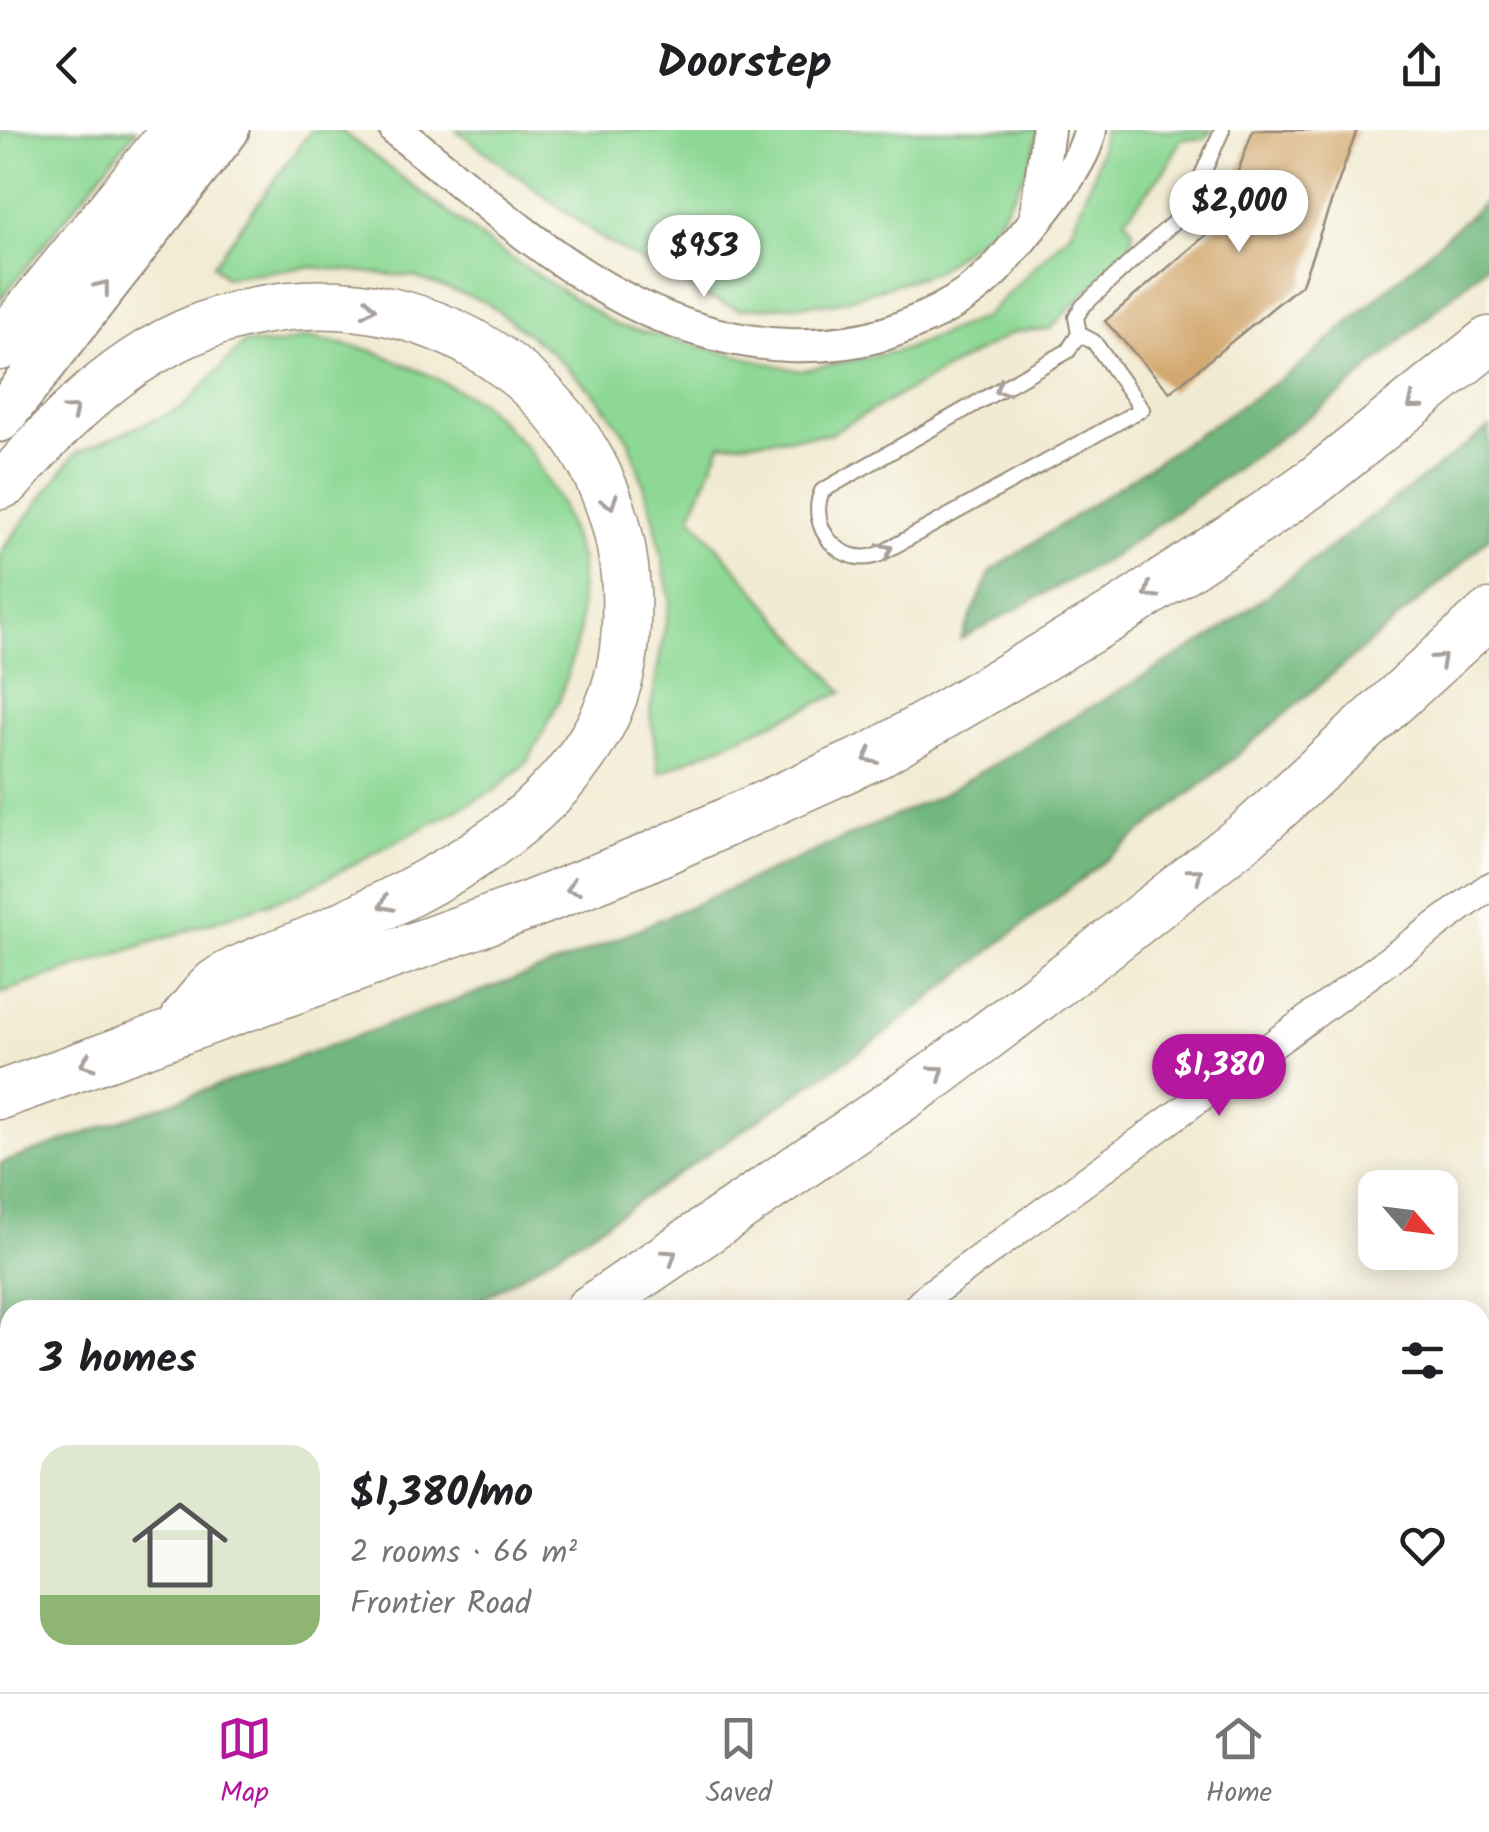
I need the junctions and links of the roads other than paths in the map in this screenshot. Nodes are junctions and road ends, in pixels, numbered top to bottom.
1 (176, 130) edge
2 (226, 130) edge
3 (396, 130) edge
4 (1048, 130) edge
5 (1090, 130) edge
6 (1222, 130) edge
7 (1036, 216) junction
8 (1079, 334) junction
9 (1489, 341) edge
10 (0, 346) edge
11 (0, 419) edge
12 (0, 486) edge
13 (1489, 614) edge
14 (1489, 886) edge
15 (174, 1031) junction
16 (0, 1095) edge
17 (604, 1300) edge
18 (924, 1300) edge

1 - 10 highway
11 -> 2 highway
3 - 7 street
4 - 7 street
5 - 7 street
6 - 8 lane
8 -> 8 lane
9 -> 15 highway
12 -> 15 highway
17 -> 13 highway
14 - 18 street
15 -> 16 highway

